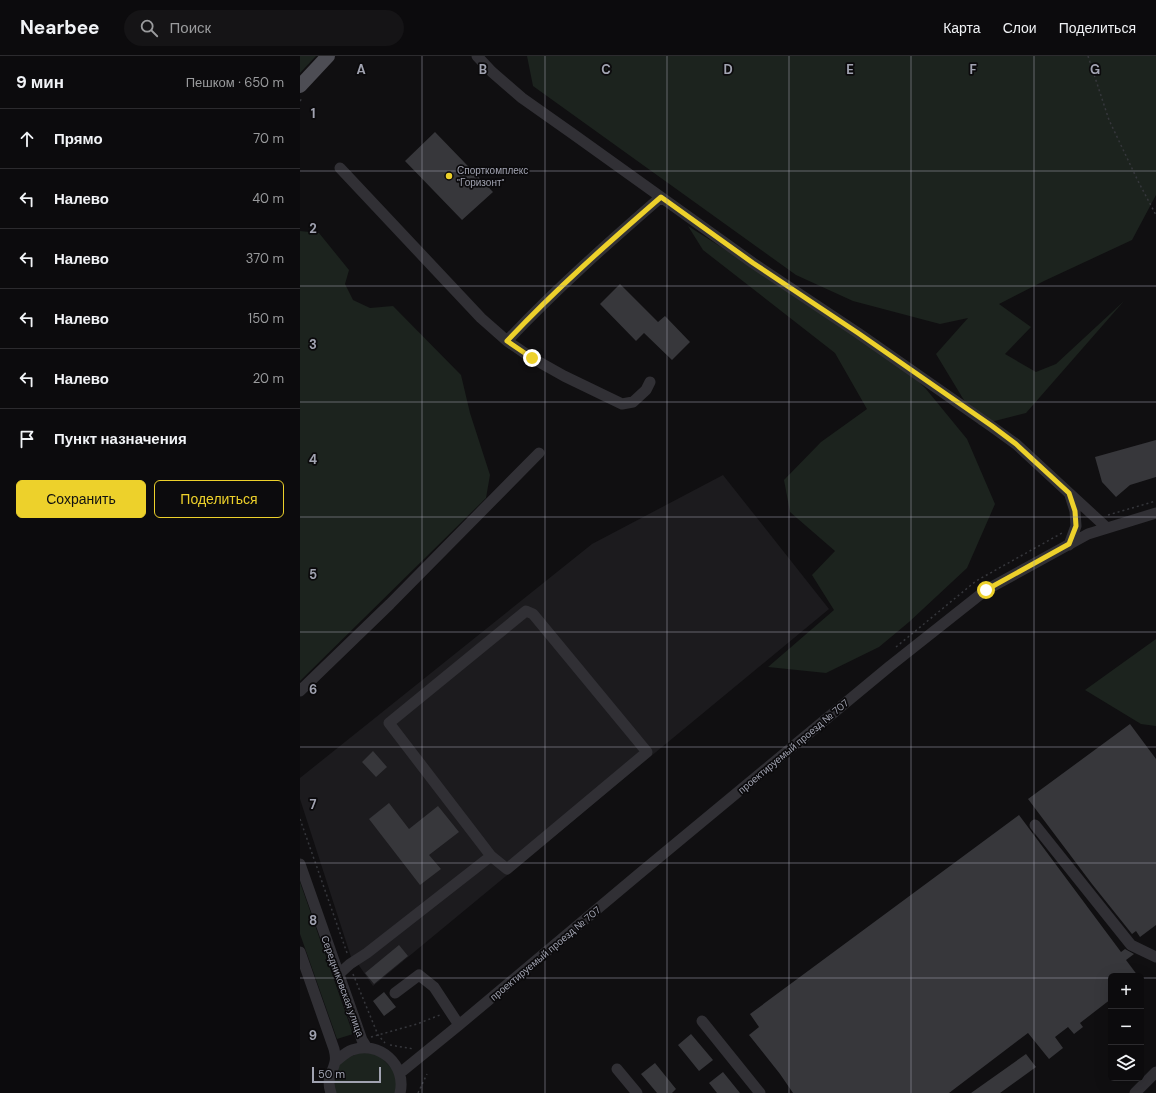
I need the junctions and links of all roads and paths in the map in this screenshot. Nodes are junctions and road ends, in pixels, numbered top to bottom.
1 (328, 56) edge
2 (477, 56) edge
3 (1088, 56) edge
4 (300, 86) edge
5 (340, 168) dead end
6 (661, 197) junction
7 (1156, 215) edge
8 (507, 341) junction
9 (650, 382) dead end
10 (540, 453) dead end
11 (1069, 493) junction
12 (1156, 512) edge
13 (1107, 528) junction
14 (1069, 544) junction
15 (300, 691) edge
16 (300, 819) edge
17 (1035, 825) dead end
18 (491, 856) junction
19 (300, 864) edge
20 (300, 952) edge
21 (1156, 957) edge
22 (350, 964) junction
23 (339, 974) junction
24 (395, 993) dead end
25 (448, 1009) junction
26 (702, 1021) dead end
27 (459, 1025) junction
28 (378, 1034) junction
29 (368, 1043) junction
30 (415, 1049) dead end
31 (336, 1061) junction
32 (617, 1070) dead end
33 (1156, 1072) edge
34 (400, 1073) junction
35 (427, 1074) dead end
36 (331, 1093) edge
37 (400, 1093) edge
38 (418, 1093) edge
39 (637, 1093) edge
40 (760, 1093) edge
41 (1135, 1093) edge

1 - 4 main road
2 - 6 street
3 - 7 path
5 - 8 street
6 - 8 street
6 - 11 street
8 - 9 street
10 - 15 street
11 - 13 street
11 - 14 street
12 - 13 street, проектируемый проезд № 707
13 - 14 street, проектируемый проезд № 707
14 - 27 street, проектируемый проезд № 707
16 - 22 path
17 - 21 street
18 - 18 street
18 - 22 street
19 - 23 street, Середниковская улица
20 - 31 street
22 - 23 street
22 - 28 path
23 - 29 street, Середниковская улица
24 - 25 street
25 - 27 street
25 - 28 path
26 - 40 street
27 - 34 street
28 - 29 path
28 - 30 path
29 - 31 street
29 - 34 street, Середниковская улица
31 - 36 street
32 - 39 street
33 - 41 street
34 - 37 street
35 - 38 path

